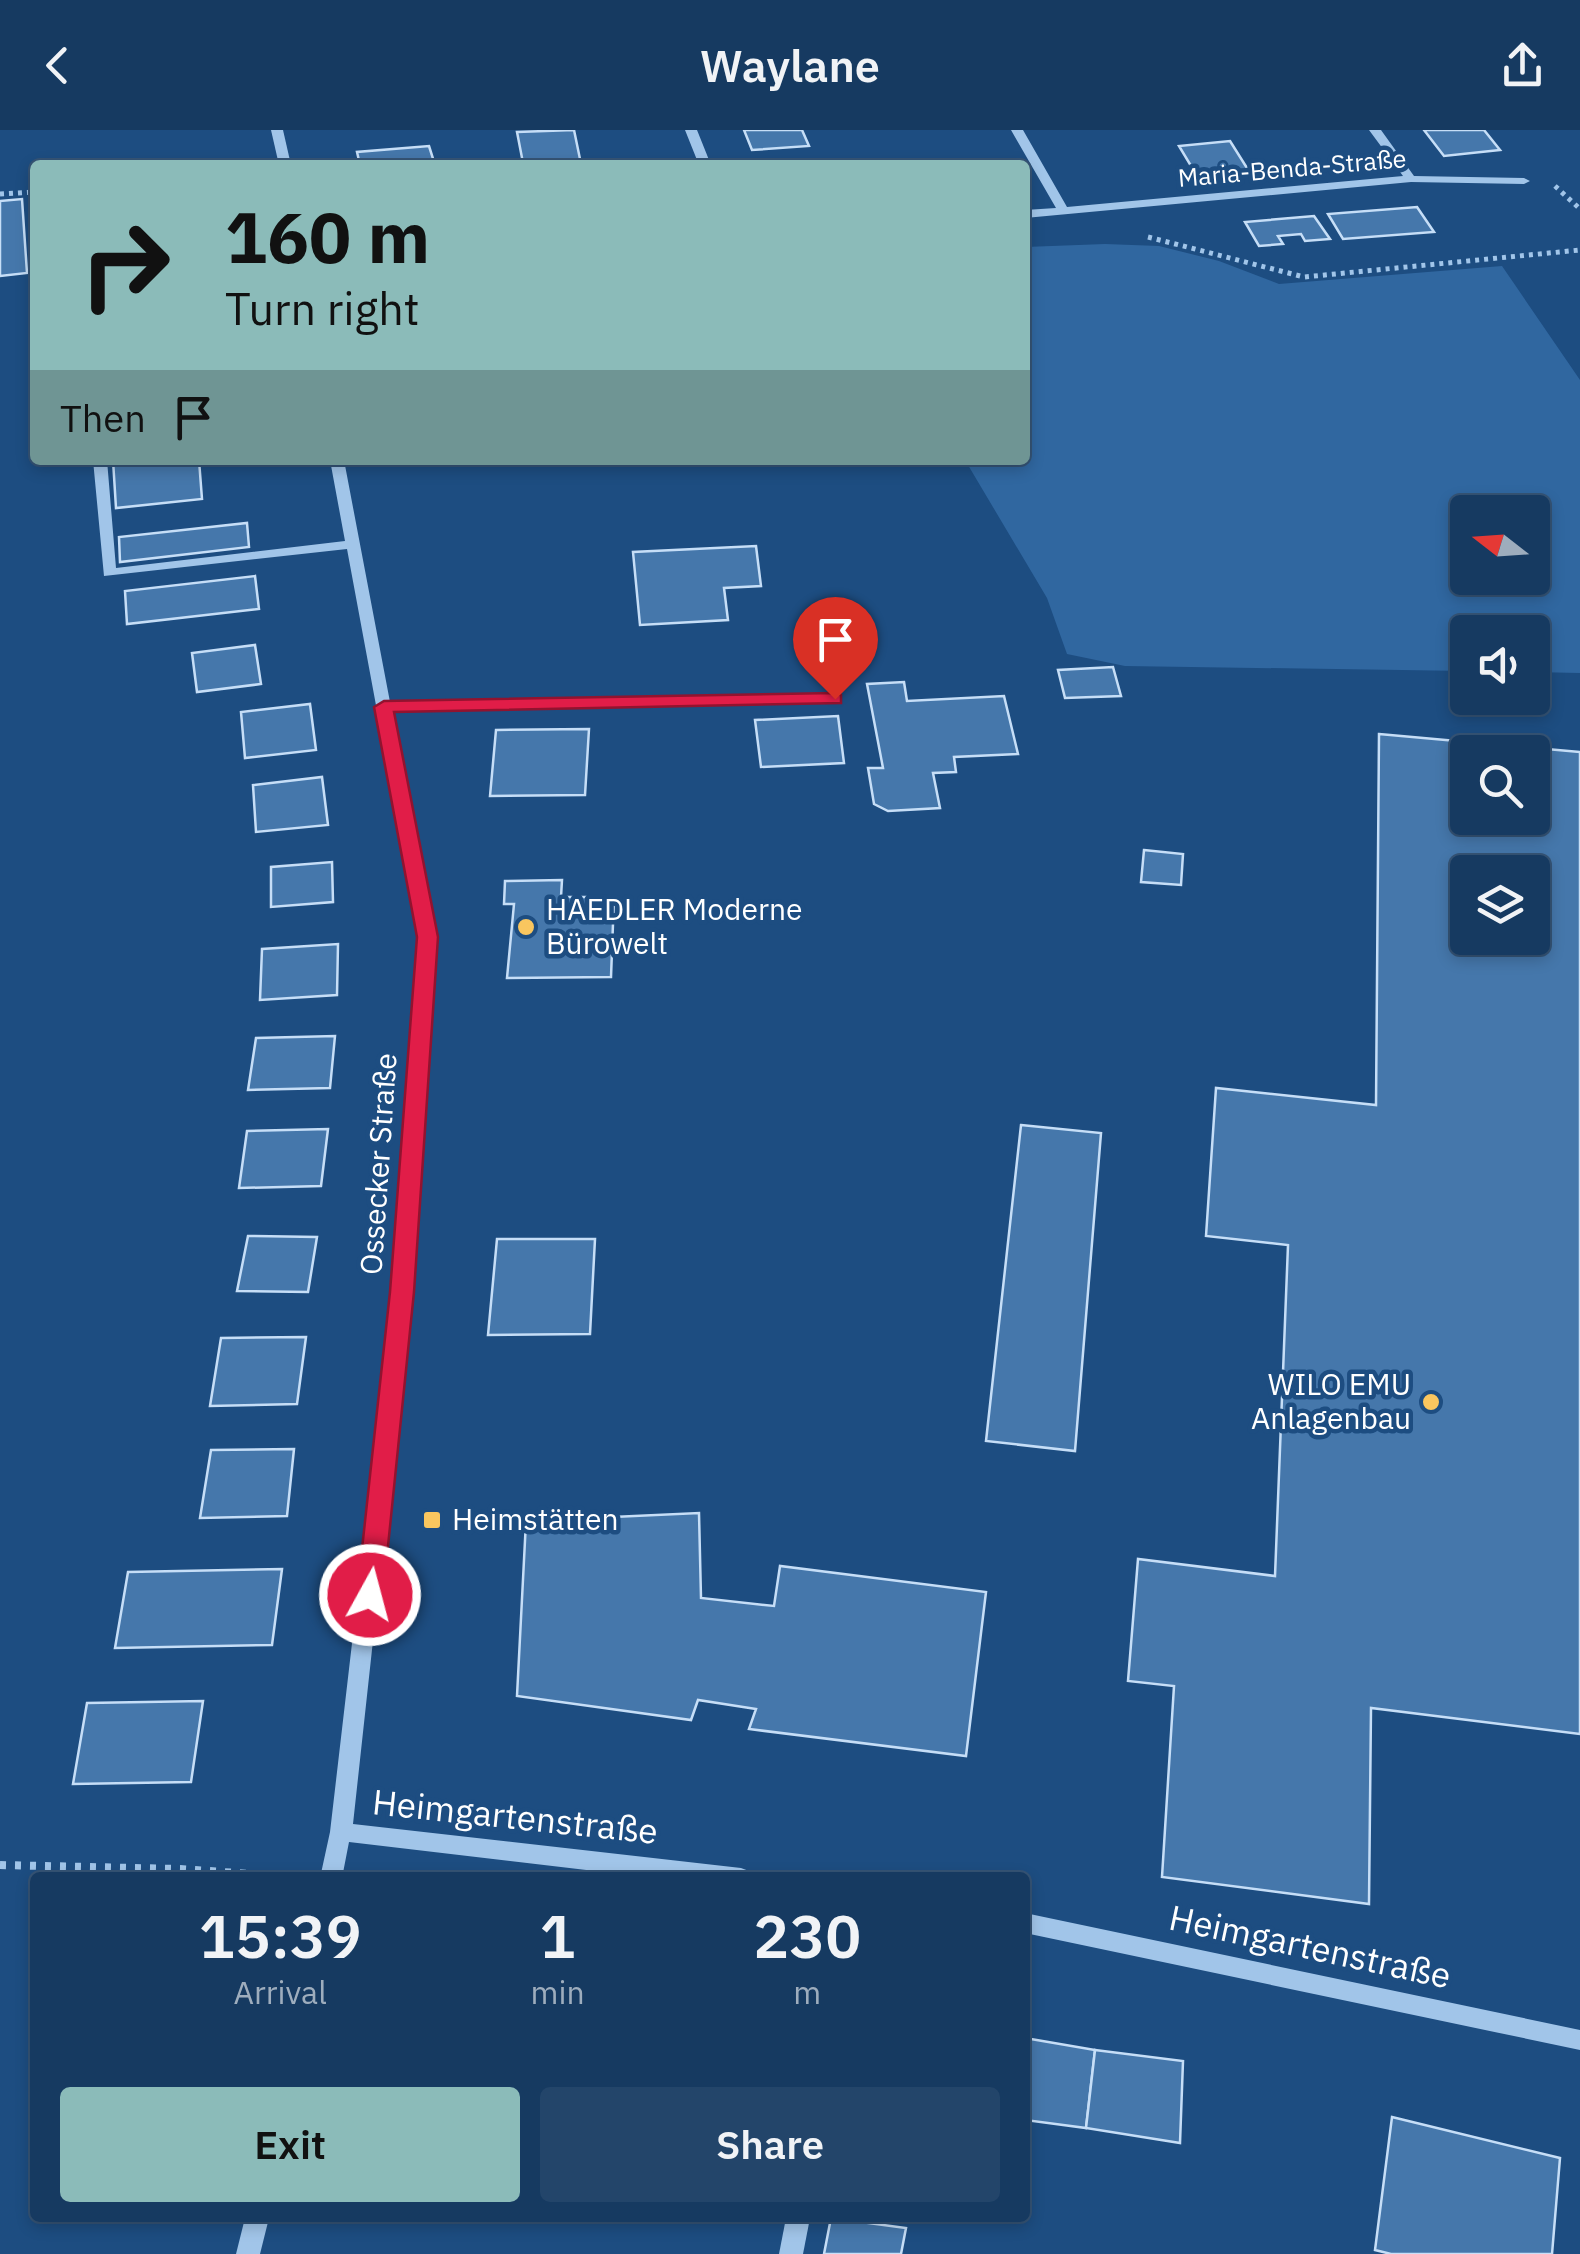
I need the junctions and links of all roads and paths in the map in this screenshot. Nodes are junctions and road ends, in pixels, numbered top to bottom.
1 (277, 130) edge
2 (690, 130) edge
3 (1017, 130) edge
4 (1376, 130) edge
5 (284, 160) edge
6 (702, 160) edge
7 (1411, 179) junction
8 (1524, 180) dead end
9 (30, 192) edge
10 (0, 194) edge
11 (1064, 211) junction
12 (1030, 214) edge
13 (1144, 237) dead end
14 (1580, 250) edge
15 (100, 465) edge
16 (338, 465) edge
17 (353, 544) junction
18 (835, 699) dead end
19 (384, 707) junction
20 (340, 1832) junction
21 (0, 1865) edge
22 (220, 1872) edge
23 (333, 1872) edge
24 (689, 1872) edge
25 (1030, 1923) edge
26 (1580, 2040) edge
27 (256, 2222) edge
28 (797, 2222) edge
29 (248, 2254) edge
30 (792, 2254) edge

1 - 5 street
2 - 6 street
3 - 11 street
4 - 7 street
7 - 8 street, Maria-Benda-Straße
7 - 11 street, Maria-Benda-Straße
9 - 10 path
11 - 12 street, Maria-Benda-Straße
13 - 14 path
15 - 17 street
16 - 17 street, Ossecker Straße
17 - 19 street, Ossecker Straße
18 - 19 street
19 - 20 street, Ossecker Straße
20 - 23 street, Ossecker Straße
20 - 24 street, Heimgartenstraße
21 - 22 path
25 - 26 street, Heimgartenstraße
27 - 29 street
28 - 30 street

